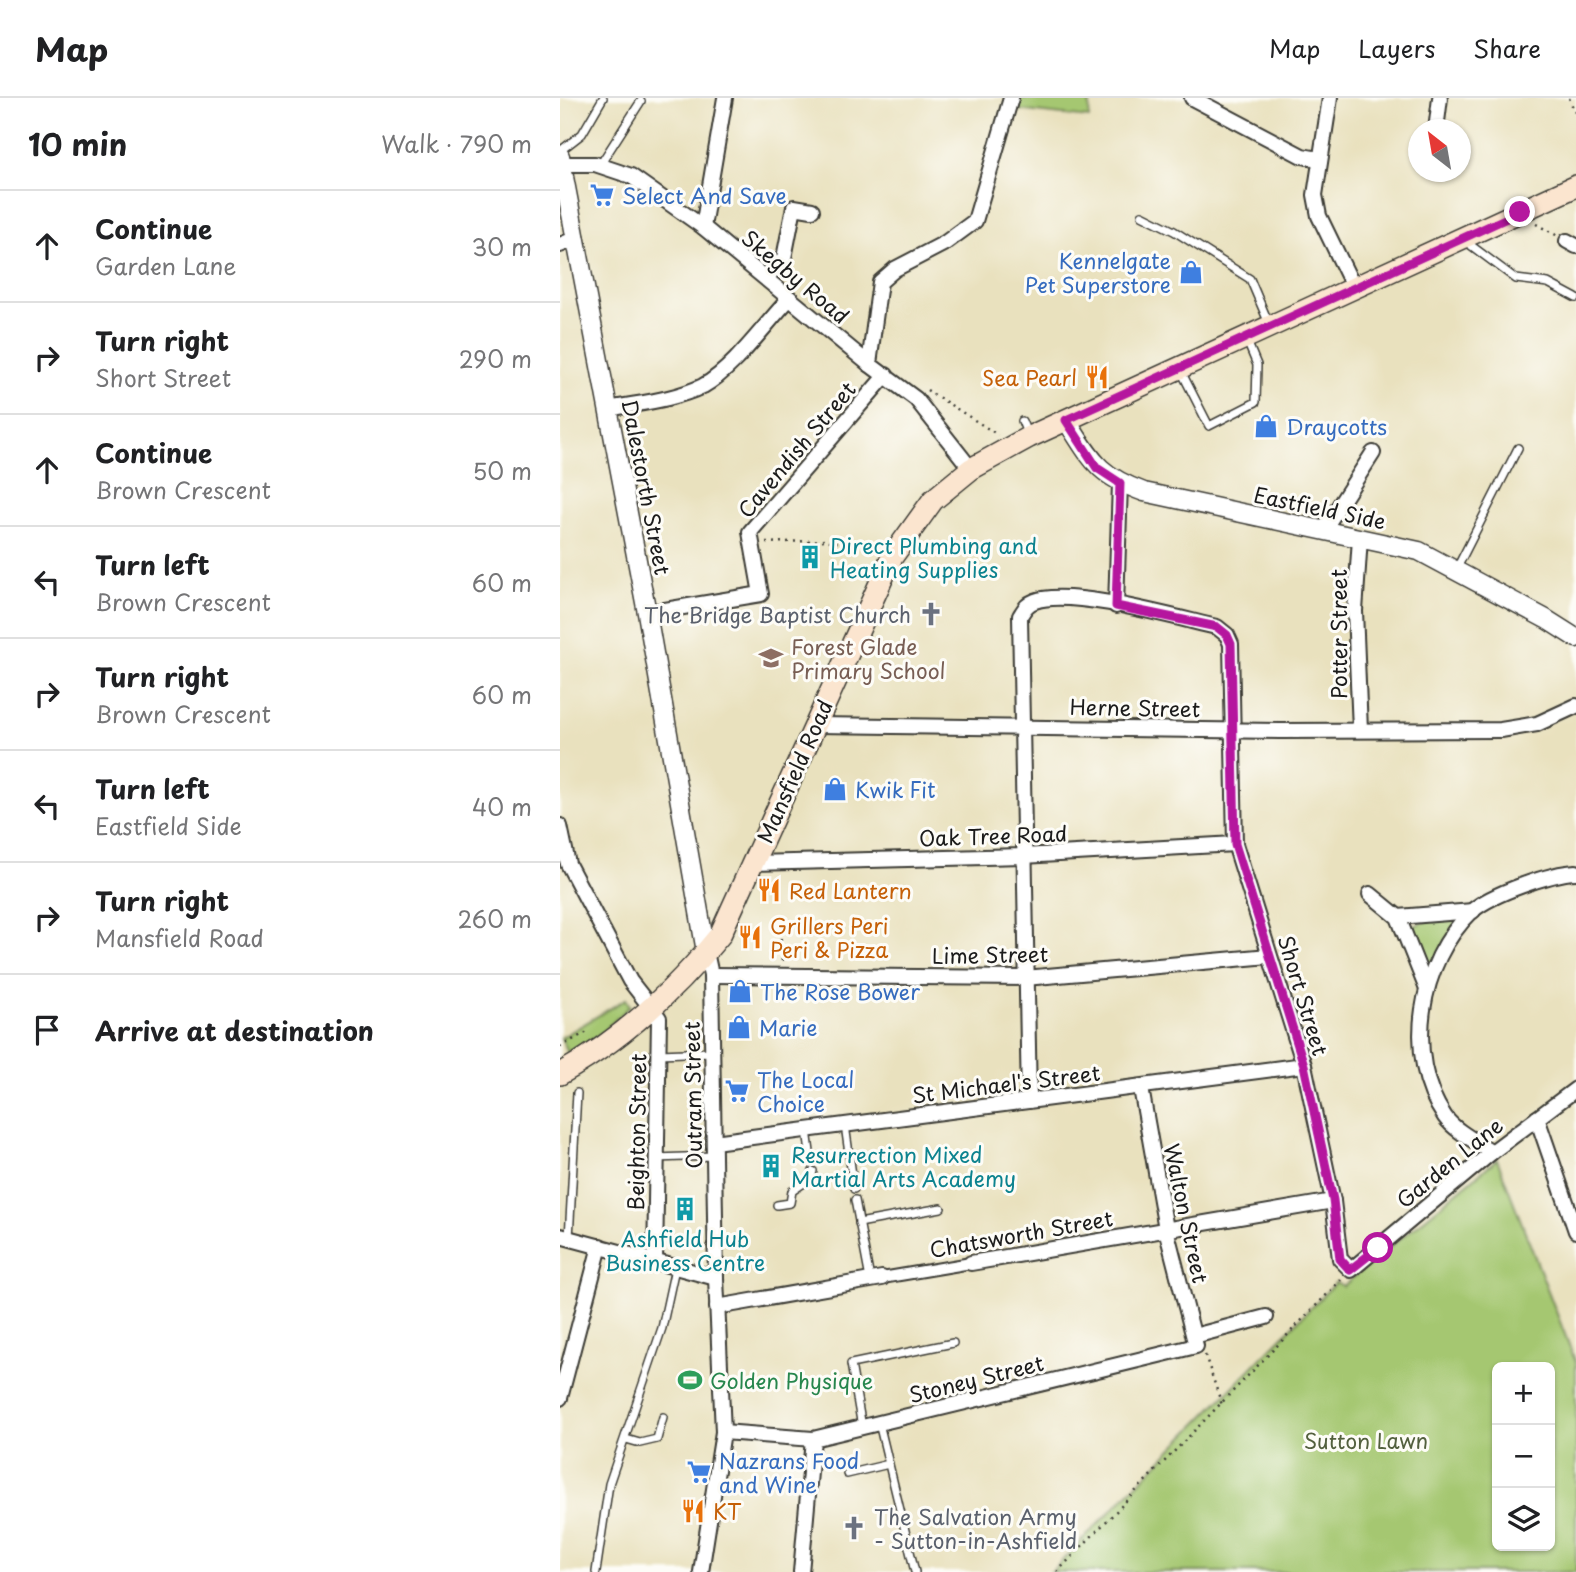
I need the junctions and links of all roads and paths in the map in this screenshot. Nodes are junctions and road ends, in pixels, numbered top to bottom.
1 (603, 98) edge
2 (725, 98) edge
3 (1011, 98) edge
4 (1192, 98) edge
5 (1330, 98) edge
6 (1440, 98) edge
7 (1569, 98) edge
8 (641, 102) dead end
9 (1576, 114) edge
10 (1437, 119) edge
11 (561, 157) edge
12 (1320, 159) junction
13 (599, 166) junction
14 (1576, 186) edge
15 (812, 210) dead end
16 (1520, 212) junction
17 (1142, 215) dead end
18 (703, 227) junction
19 (1462, 238) junction
20 (569, 242) edge
21 (1571, 243) edge
22 (767, 277) junction
23 (1354, 288) junction
24 (790, 298) junction
25 (1576, 298) edge
26 (1270, 326) junction
27 (1245, 337) junction
28 (869, 364) junction
29 (1179, 368) junction
30 (886, 375) junction
31 (925, 389) dead end
32 (609, 409) junction
33 (1066, 420) junction
34 (1021, 434) junction
35 (1518, 448) dead end
36 (1373, 453) dead end
37 (971, 469) junction
38 (1120, 483) junction
39 (1323, 531) junction
40 (1360, 538) junction
41 (752, 545) junction
42 (892, 557) junction
43 (1455, 570) junction
44 (1116, 606) junction
45 (647, 612) junction
46 (1576, 638) edge
47 (1576, 706) edge
48 (816, 725) junction
49 (1020, 727) junction
50 (1234, 729) junction
51 (1360, 730) junction
52 (560, 826) edge
53 (1235, 844) junction
54 (1023, 856) junction
55 (753, 863) junction
56 (1576, 872) edge
57 (1370, 894) dead end
58 (1473, 911) junction
59 (1398, 917) junction
60 (780, 924) dead end
61 (706, 952) junction
62 (1269, 956) junction
63 (782, 974) junction
64 (711, 975) junction
65 (1025, 978) junction
66 (1426, 987) junction
67 (651, 1006) junction
68 (712, 1052) junction
69 (658, 1054) junction
70 (1304, 1065) junction
71 (563, 1066) edge
72 (1141, 1088) junction
73 (1576, 1089) edge
74 (577, 1093) dead end
75 (1029, 1101) junction
76 (1537, 1118) junction
77 (845, 1125) junction
78 (807, 1130) junction
79 (714, 1149) junction
80 (810, 1152) dead end
81 (1492, 1152) junction
82 (656, 1158) junction
83 (813, 1171) dead end
84 (854, 1189) dead end
85 (1569, 1192) edge
86 (855, 1200) dead end
87 (1333, 1200) junction
88 (777, 1205) dead end
89 (941, 1208) dead end
90 (859, 1223) junction
91 (1166, 1229) junction
92 (1576, 1231) edge
93 (565, 1237) edge
94 (600, 1246) junction
95 (654, 1262) junction
96 (971, 1263) joint
97 (675, 1268) junction
98 (1350, 1270) junction
99 (716, 1279) junction
100 (876, 1279) junction
101 (717, 1307) junction
102 (1266, 1317) dead end
103 (1195, 1341) junction
104 (953, 1343) dead end
105 (560, 1398) edge
106 (1222, 1405) junction
107 (663, 1418) dead end
108 (878, 1423) junction
109 (862, 1426) junction
110 (723, 1432) junction
111 (813, 1438) junction
112 (626, 1439) junction
113 (889, 1464) junction
114 (847, 1474) dead end
115 (596, 1572) edge
116 (701, 1572) edge
117 (801, 1572) edge
118 (915, 1572) edge
119 (1057, 1572) edge

1 - 11 lane
2 - 18 street
3 - 28 street
4 - 12 street
5 - 12 street
6 - 10 street
7 - 9 path
8 - 13 lane
11 - 13 street, Skegby Road
11 - 20 street, Dalestorth Street
12 - 23 street
13 - 18 street, Skegby Road
14 - 16 main road, Mansfield Road
15 - 22 street
16 - 19 main road, Mansfield Road
16 - 21 path
17 - 26 lane
18 - 22 street, Skegby Road
19 - 23 main road, Mansfield Road
19 - 25 lane
20 - 32 street, Dalestorth Street
22 - 24 street, Skegby Road
23 - 26 main road, Mansfield Road
24 - 28 street, Skegby Road
24 - 32 street
26 - 27 main road, Mansfield Road
27 - 29 main road, Mansfield Road
27 - 29 lane
28 - 30 street, Skegby Road
29 - 33 main road, Mansfield Road
30 - 37 street, Skegby Road
30 - 41 street, Cavendish Street
31 - 34 path
32 - 45 street, Dalestorth Street
33 - 34 main road, Mansfield Road
33 - 38 street, Eastfield Side
34 - 37 main road, Mansfield Road
35 - 43 lane
36 - 39 street
37 - 42 main road, Mansfield Road
38 - 39 street, Eastfield Side
38 - 44 street
39 - 40 street, Eastfield Side
40 - 43 street, Eastfield Side
40 - 51 street, Potter Street
41 - 42 path
41 - 45 street, Cavendish Street
42 - 48 main road, Mansfield Road
43 - 46 street, Eastfield Side
44 - 49 street
44 - 50 street, Short Street
45 - 61 street, Dalestorth Street
47 - 51 street, Herne Street
48 - 49 street, Herne Street
48 - 55 main road, Mansfield Road
49 - 50 street, Herne Street
49 - 54 street
50 - 51 street, Herne Street
50 - 53 street, Short Street
52 - 67 street
53 - 54 street, Oak Tree Road
53 - 62 street, Short Street
54 - 55 street, Oak Tree Road
54 - 65 street
55 - 61 main road, Mansfield Road
56 - 58 street
57 - 59 street
58 - 59 street
58 - 66 street
59 - 66 street
60 - 63 path
61 - 64 street, Outram Street
61 - 67 main road, Mansfield Road
62 - 65 street, Lime Street
62 - 70 street, Short Street
63 - 64 street, Lime Street
63 - 65 street, Lime Street
64 - 68 street, Outram Street
65 - 75 street
66 - 81 street
67 - 69 street, Beighton Street
67 - 71 main road, Mansfield Road
68 - 69 lane
68 - 79 street, Outram Street
69 - 82 street, Beighton Street
70 - 72 street, St Michael's Street
70 - 87 street, Short Street
72 - 75 street, St Michael's Street
72 - 91 street, Walton Street
73 - 76 street, Garden Lane
74 - 93 lane
75 - 77 street, St Michael's Street
76 - 81 street, Garden Lane
76 - 85 street
77 - 78 street, St Michael's Street
77 - 84 lane
78 - 79 street, St Michael's Street
78 - 80 lane
79 - 82 lane
79 - 99 street, Outram Street
81 - 98 street, Garden Lane
82 - 95 street, Beighton Street
83 - 88 lane
85 - 92 street
86 - 90 lane
87 - 91 street, Chatsworth Street
87 - 98 street, Short Street
89 - 90 lane
90 - 100 lane
91 - 96 street, Chatsworth Street
91 - 103 street, Walton Street
93 - 94 street
94 - 95 street
94 - 105 street
95 - 97 street
96 - 100 street, Chatsworth Street
97 - 99 street
97 - 112 lane
98 - 106 path
99 - 101 street, Outram Street
100 - 101 street, Chatsworth Street
101 - 110 street, Outram Street
102 - 103 street, Stoney Street
103 - 106 path
103 - 108 street, Stoney Street
104 - 109 lane
106 - 119 path
107 - 112 lane
108 - 109 street, Stoney Street
108 - 113 lane
109 - 111 street, Stoney Street
110 - 111 street, Stoney Street
110 - 116 street, Outram Street
111 - 117 street
112 - 115 lane
113 - 114 lane
113 - 118 lane

